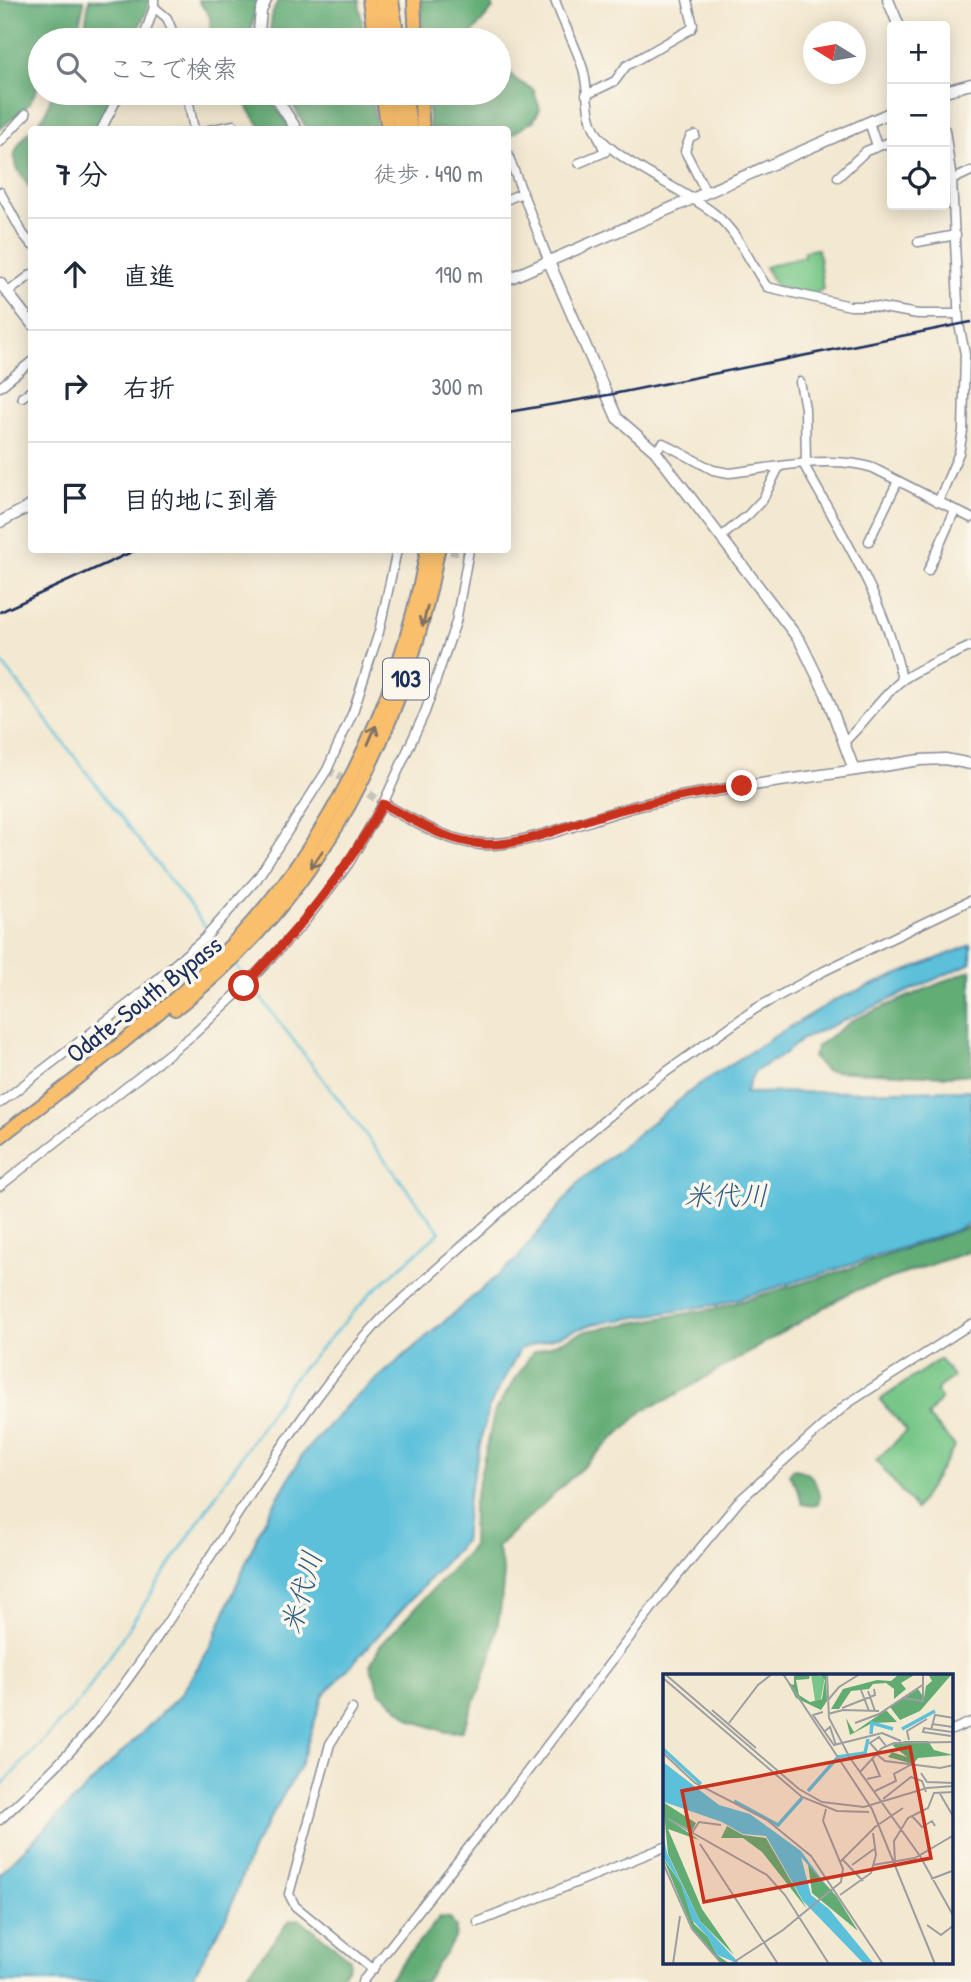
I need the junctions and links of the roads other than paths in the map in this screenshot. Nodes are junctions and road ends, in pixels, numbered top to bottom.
1 (266, 0) edge
2 (369, 0) edge
3 (381, 0) edge
4 (392, 0) edge
5 (414, 0) edge
6 (555, 0) edge
7 (687, 0) edge
8 (888, 0) edge
9 (154, 3) edge
10 (897, 21) edge
11 (147, 28) edge
12 (171, 28) edge
13 (259, 28) edge
14 (373, 28) edge
15 (384, 28) edge
16 (396, 28) edge
17 (415, 28) edge
18 (971, 83) edge
19 (950, 89) edge
20 (586, 95) junction
21 (114, 105) edge
22 (189, 105) edge
23 (281, 105) edge
24 (390, 105) edge
25 (398, 105) edge
26 (405, 105) edge
27 (415, 105) edge
28 (887, 113) edge
29 (26, 114) dead end
30 (869, 121) junction
31 (103, 126) edge
32 (193, 126) edge
33 (295, 126) edge
34 (403, 126) edge
35 (404, 126) edge
36 (405, 126) edge
37 (406, 126) edge
38 (597, 134) junction
39 (695, 135) dead end
40 (0, 142) edge
41 (887, 142) dead end
42 (877, 146) junction
43 (947, 147) edge
44 (511, 163) edge
45 (579, 163) dead end
46 (971, 171) edge
47 (838, 177) dead end
48 (952, 180) junction
49 (0, 192) edge
50 (706, 192) junction
51 (522, 193) junction
52 (511, 198) edge
53 (691, 199) junction
54 (956, 236) junction
55 (28, 240) edge
56 (918, 242) dead end
57 (549, 262) junction
58 (28, 277) edge
59 (511, 278) edge
60 (0, 283) edge
61 (7, 293) junction
62 (958, 314) junction
63 (28, 319) edge
64 (28, 364) edge
65 (800, 382) dead end
66 (0, 387) edge
67 (28, 393) edge
68 (22, 397) dead end
69 (655, 451) junction
70 (805, 465) junction
71 (779, 467) junction
72 (898, 481) junction
73 (938, 502) junction
74 (28, 507) edge
75 (955, 510) junction
76 (971, 518) edge
77 (0, 522) edge
78 (721, 537) junction
79 (869, 541) dead end
80 (396, 553) edge
81 (426, 553) edge
82 (437, 553) edge
83 (468, 553) edge
84 (928, 571) dead end
85 (971, 646) edge
86 (902, 680) junction
87 (844, 743) junction
88 (971, 764) edge
89 (854, 770) junction
90 (383, 804) junction
91 (971, 900) edge
92 (240, 944) junction
93 (0, 1103) edge
94 (0, 1138) edge
95 (0, 1186) edge
96 (971, 1324) edge
97 (352, 1709) dead end
98 (971, 1722) edge
99 (954, 1729) edge
100 (0, 1820) edge
101 (663, 1848) edge
102 (478, 1922) dead end
103 (373, 1970) junction
104 (362, 1982) edge

1 - 13 street
2 - 14 highway
3 - 15 highway
4 - 16 highway
5 - 17 highway
6 - 20 street
7 - 20 street
8 - 10 street
9 - 11 street
9 - 12 street
18 - 19 street
20 - 38 street
21 - 31 street
22 - 32 street
23 - 33 street
24 - 34 highway
25 - 35 highway
26 - 36 highway
27 - 37 highway
28 - 30 street
29 - 40 street
30 - 42 street
30 - 50 street
38 - 45 street
38 - 53 street
39 - 50 street
41 - 42 street
42 - 47 street
43 - 48 street
44 - 51 street
46 - 48 street
48 - 54 street
49 - 55 street
50 - 53 street
51 - 52 street
51 - 57 street
53 - 57 street
53 - 62 street
54 - 56 street
54 - 62 street
57 - 59 street
57 - 69 street
58 - 61 street
60 - 61 street
61 - 63 street
62 - 73 street
64 - 66 street
65 - 70 street
67 - 68 street
69 - 71 street
69 - 78 street
70 - 71 street
70 - 72 street
70 - 86 street
71 - 78 street
72 - 73 street
72 - 79 street
73 - 75 street
74 - 77 street
75 - 76 street
75 - 84 street
78 - 87 street
80 - 93 street
92 -> 81 highway, Odate-South Bypass / 103
82 -> 92 highway, Odate-South Bypass / 103
83 - 90 street
85 - 86 street
86 - 87 street
87 - 89 street
88 - 89 street
89 - 90 street
90 - 95 street
91 - 100 street
92 - 94 highway, Odate-South Bypass / 103
96 - 103 street
97 - 103 street
98 - 99 street
101 - 102 street
103 - 104 street

